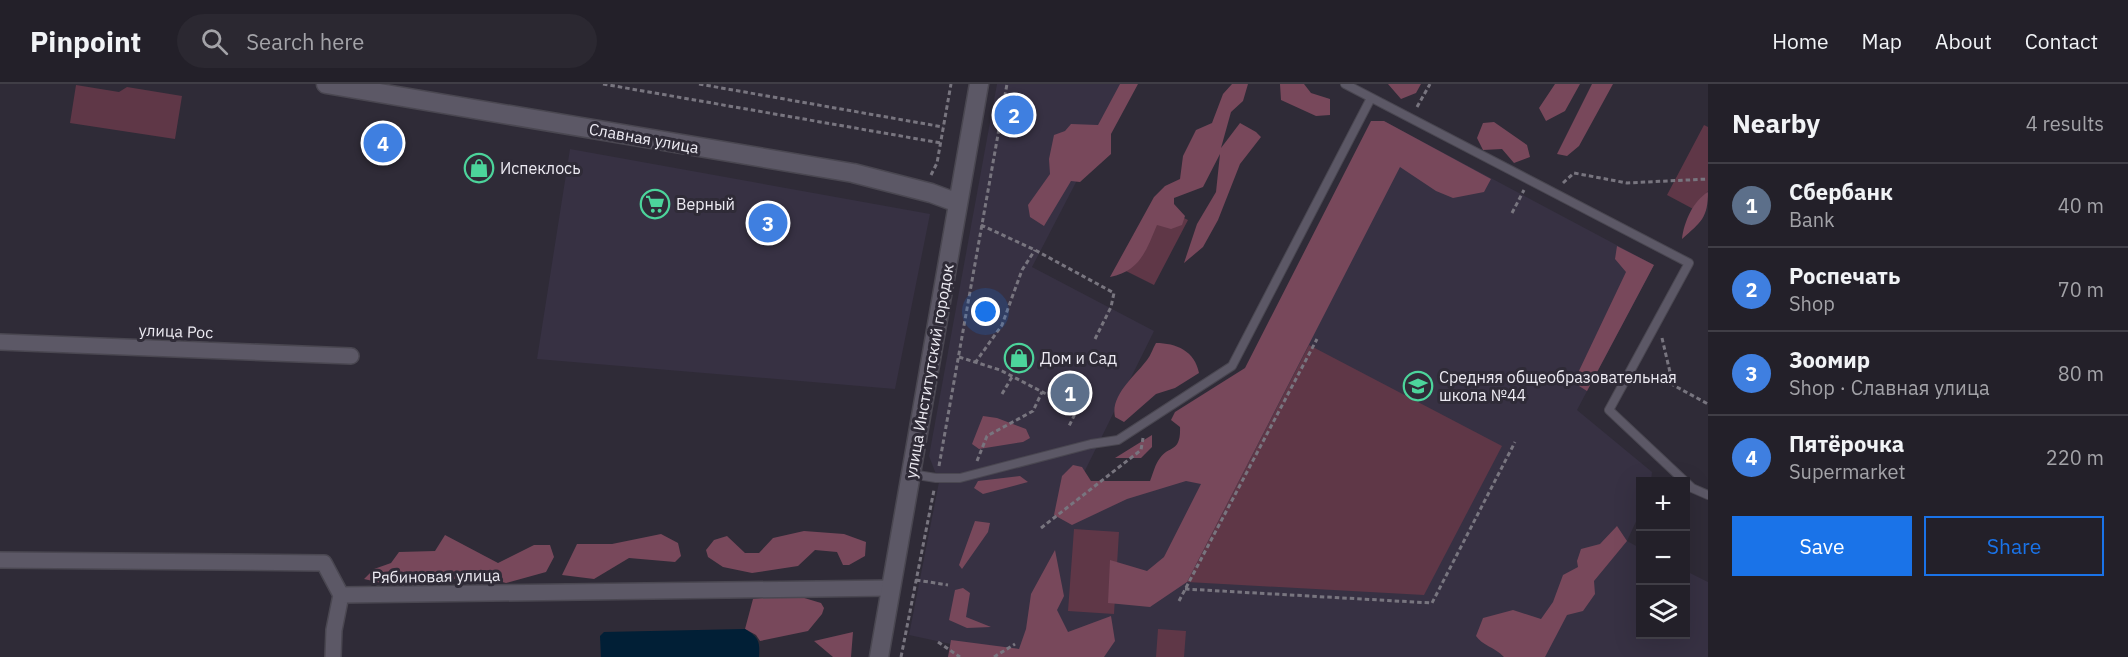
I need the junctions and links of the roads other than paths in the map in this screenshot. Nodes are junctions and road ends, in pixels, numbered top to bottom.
1 (326, 84) edge
2 (979, 84) edge
3 (1345, 84) edge
4 (1371, 98) junction
5 (958, 203) junction
6 (0, 342) edge
7 (351, 356) dead end
8 (911, 474) junction
9 (1708, 495) edge
10 (0, 560) edge
11 (891, 588) junction
12 (341, 595) junction
13 (333, 657) edge
14 (879, 657) edge

1 - 5 street, Славная улица
2 - 5 street, улица Институтский городок
3 - 4 lane
4 - 8 lane
4 - 9 lane
5 - 8 street, улица Институтский городок
6 - 7 street, улица Рос
8 - 11 street, улица Институтский городок
10 - 12 street
11 - 12 street, Рябиновая улица
11 - 14 street, улица Институтский городок
12 - 13 street

